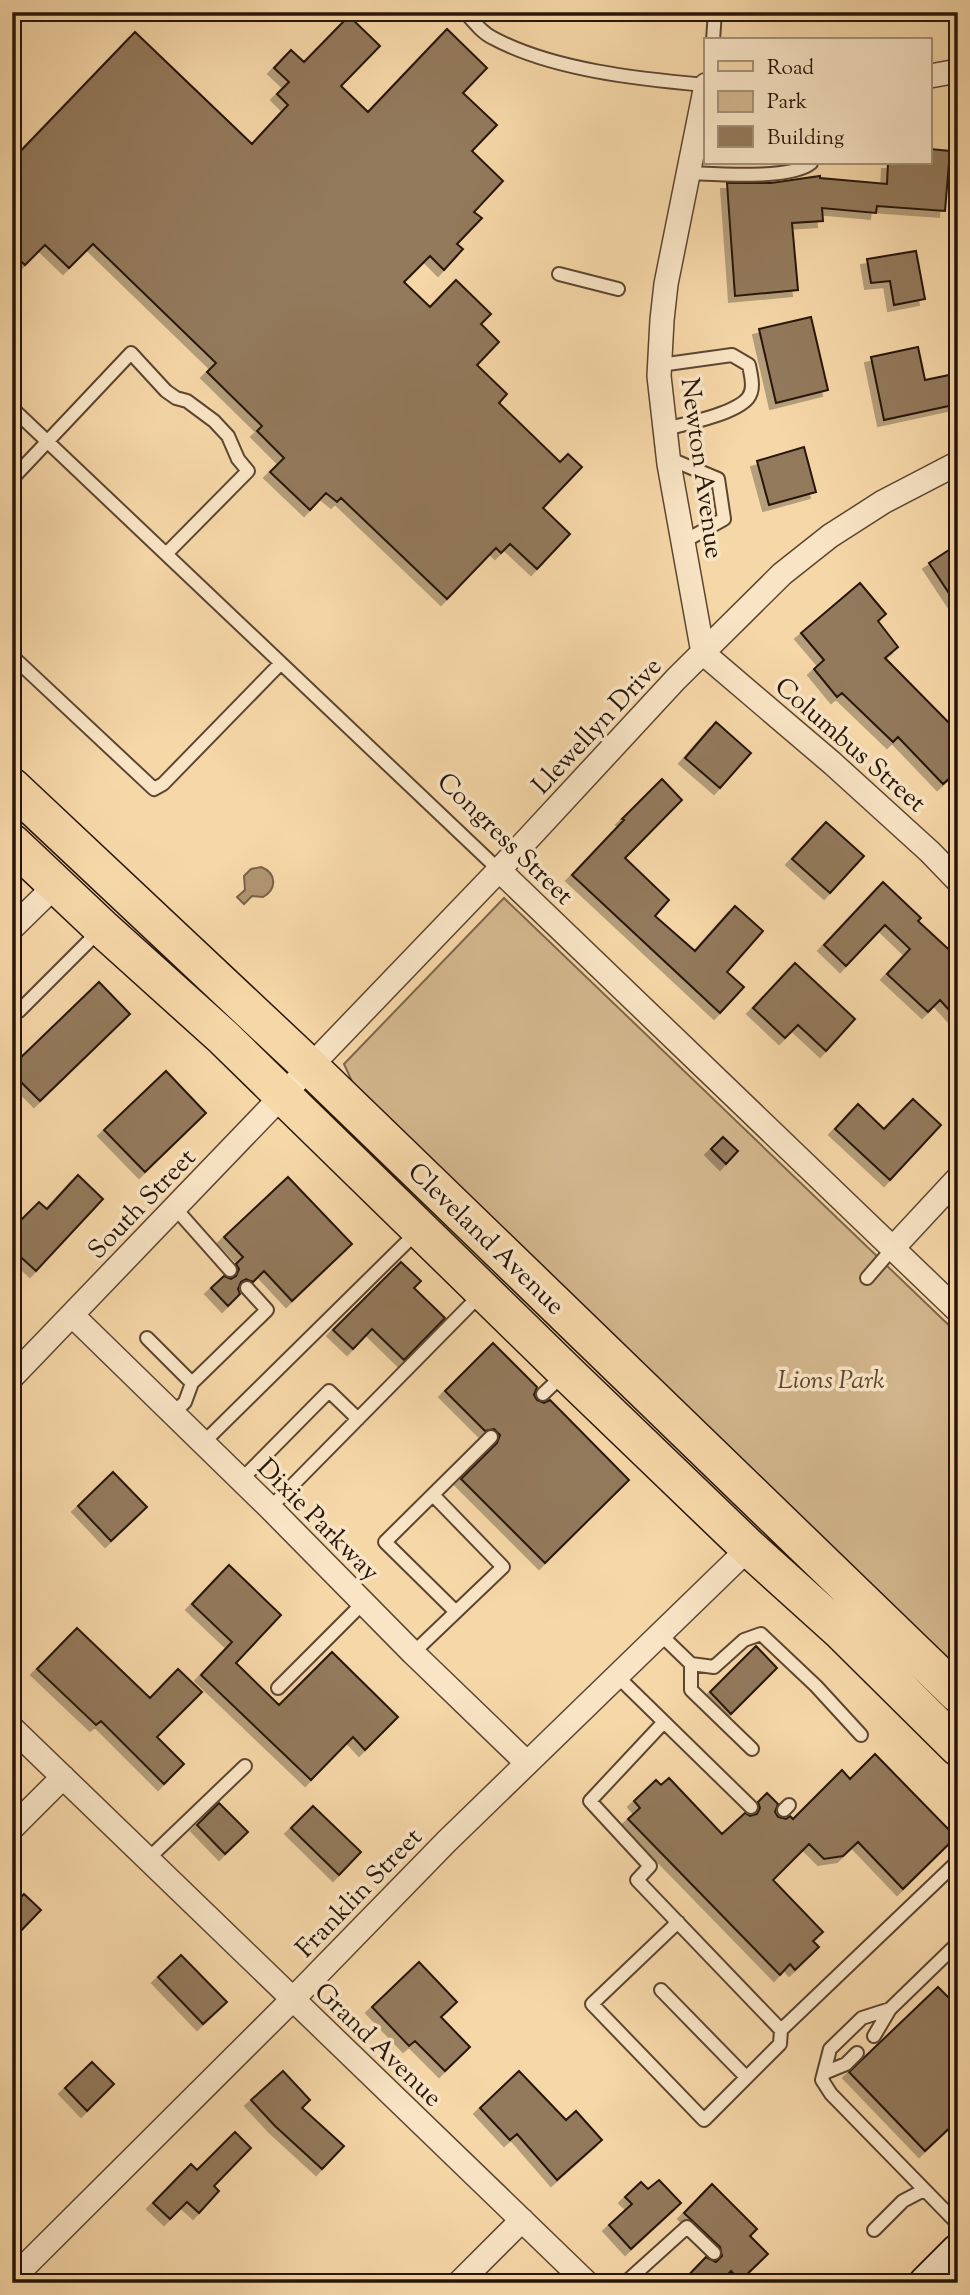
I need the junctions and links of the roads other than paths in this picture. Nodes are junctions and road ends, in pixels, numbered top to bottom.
1 (465, 12) edge
2 (716, 13) edge
3 (713, 38) edge
4 (958, 71) edge
5 (932, 76) edge
6 (704, 84) edge
7 (704, 94) edge
8 (809, 164) edge
9 (688, 173) junction
10 (559, 274) dead end
11 (618, 289) dead end
12 (660, 365) junction
13 (12, 408) edge
14 (665, 429) junction
15 (47, 441) junction
16 (668, 458) junction
17 (958, 463) edge
18 (12, 479) edge
19 (683, 542) junction
20 (166, 554) junction
21 (703, 653) junction
22 (12, 656) edge
23 (281, 663) junction
24 (12, 787) edge
25 (12, 843) edge
26 (499, 870) junction
27 (958, 881) edge
28 (56, 885) junction
29 (12, 928) edge
30 (102, 928) junction
31 (12, 1013) edge
32 (310, 1067) junction
33 (283, 1095) junction
34 (958, 1178) edge
35 (175, 1208) junction
36 (420, 1229) junction
37 (893, 1248) junction
38 (227, 1267) dead end
39 (867, 1278) dead end
40 (247, 1288) dead end
41 (484, 1292) junction
42 (958, 1311) edge
43 (72, 1315) junction
44 (147, 1338) dead end
45 (12, 1377) edge
46 (192, 1383) junction
47 (172, 1414) junction
48 (358, 1419) junction
49 (491, 1437) dead end
50 (203, 1443) junction
51 (241, 1480) junction
52 (433, 1495) junction
53 (270, 1508) junction
54 (748, 1548) junction
55 (821, 1562) junction
56 (363, 1602) junction
57 (456, 1612) junction
58 (660, 1634) junction
59 (413, 1653) junction
60 (691, 1664) junction
61 (617, 1676) junction
62 (278, 1688) dead end
63 (958, 1694) edge
64 (663, 1723) junction
65 (12, 1728) edge
66 (861, 1735) dead end
67 (958, 1747) edge
68 (752, 1749) dead end
69 (527, 1763) junction
70 (246, 1766) dead end
71 (64, 1777) junction
72 (751, 1807) dead end
73 (12, 1828) edge
74 (148, 1859) junction
75 (958, 1861) edge
76 (678, 1922) junction
77 (958, 1943) edge
78 (661, 1990) dead end
79 (293, 1999) junction
80 (890, 2009) junction
81 (781, 2030) junction
82 (874, 2036) dead end
83 (857, 2053) dead end
84 (824, 2073) junction
85 (746, 2077) junction
86 (924, 2190) junction
87 (522, 2220) junction
88 (958, 2224) edge
89 (874, 2231) dead end
90 (958, 2251) edge
91 (713, 2253) dead end
92 (19, 2278) edge
93 (935, 2280) edge
94 (459, 2283) edge
95 (587, 2283) edge
96 (625, 2283) edge

1 - 6 lane
2 - 3 lane
4 - 5 street
7 - 9 street, Newton Avenue
8 - 9 lane
9 - 12 street, Newton Avenue
10 - 11 lane
12 - 14 street, Newton Avenue
12 - 14 lane
13 - 15 lane, Congress Street
14 - 16 street, Newton Avenue
15 - 18 lane
15 - 20 lane, Congress Street
15 - 20 lane
16 - 19 street, Newton Avenue
16 - 19 lane
17 - 21 street, Llewellyn Drive
19 - 21 street, Newton Avenue
20 - 23 lane, Congress Street
21 - 26 street, Llewellyn Drive
21 - 27 street, Columbus Street
22 - 23 lane
23 - 26 lane, Congress Street
24 - 32 main road, Cleveland Avenue
25 - 28 main road, Cleveland Avenue
26 - 32 street, Llewellyn Drive
26 - 37 street, Congress Street
28 - 29 street
28 - 30 main road, Cleveland Avenue
30 - 31 lane
30 - 33 main road, Cleveland Avenue
32 - 33 street, South Street
32 - 55 main road, Cleveland Avenue
33 - 35 street, South Street
33 - 36 main road, Cleveland Avenue
34 - 37 street
35 - 38 lane
35 - 43 street, South Street
36 - 41 main road, Cleveland Avenue
36 - 50 lane
37 - 39 lane
37 - 42 street, Congress Street
40 - 46 lane
41 - 48 lane
41 - 54 main road, Cleveland Avenue
43 - 45 street, South Street
43 - 47 street, Dixie Parkway
44 - 46 lane
46 - 47 lane
47 - 50 street, Dixie Parkway
48 - 51 lane
48 - 53 lane
49 - 52 lane
50 - 51 street, Dixie Parkway
51 - 53 street, Dixie Parkway
52 - 57 lane
52 - 57 lane
53 - 56 street, Dixie Parkway
54 - 55 main road
54 - 58 street, Franklin Street
54 - 67 main road, Cleveland Avenue
55 - 63 main road, Cleveland Avenue
56 - 59 street, Dixie Parkway
56 - 62 lane
57 - 59 lane
58 - 60 lane
58 - 61 street, Franklin Street
59 - 69 street, Dixie Parkway
60 - 66 lane
60 - 68 lane
61 - 64 lane
61 - 69 street, Franklin Street
64 - 72 lane
64 - 76 lane
65 - 71 street, Grand Avenue
69 - 79 street, Franklin Street
70 - 74 lane
71 - 73 street
71 - 74 street, Grand Avenue
74 - 79 street, Grand Avenue
75 - 81 lane
76 - 81 lane
76 - 85 lane
77 - 80 lane
78 - 85 lane
79 - 87 street, Grand Avenue
79 - 92 street, Franklin Street
80 - 82 lane
80 - 84 lane
81 - 85 lane
83 - 84 lane
84 - 86 lane
86 - 88 lane
86 - 89 lane
87 - 94 street
87 - 95 street, Grand Avenue
90 - 93 street
91 - 96 lane

